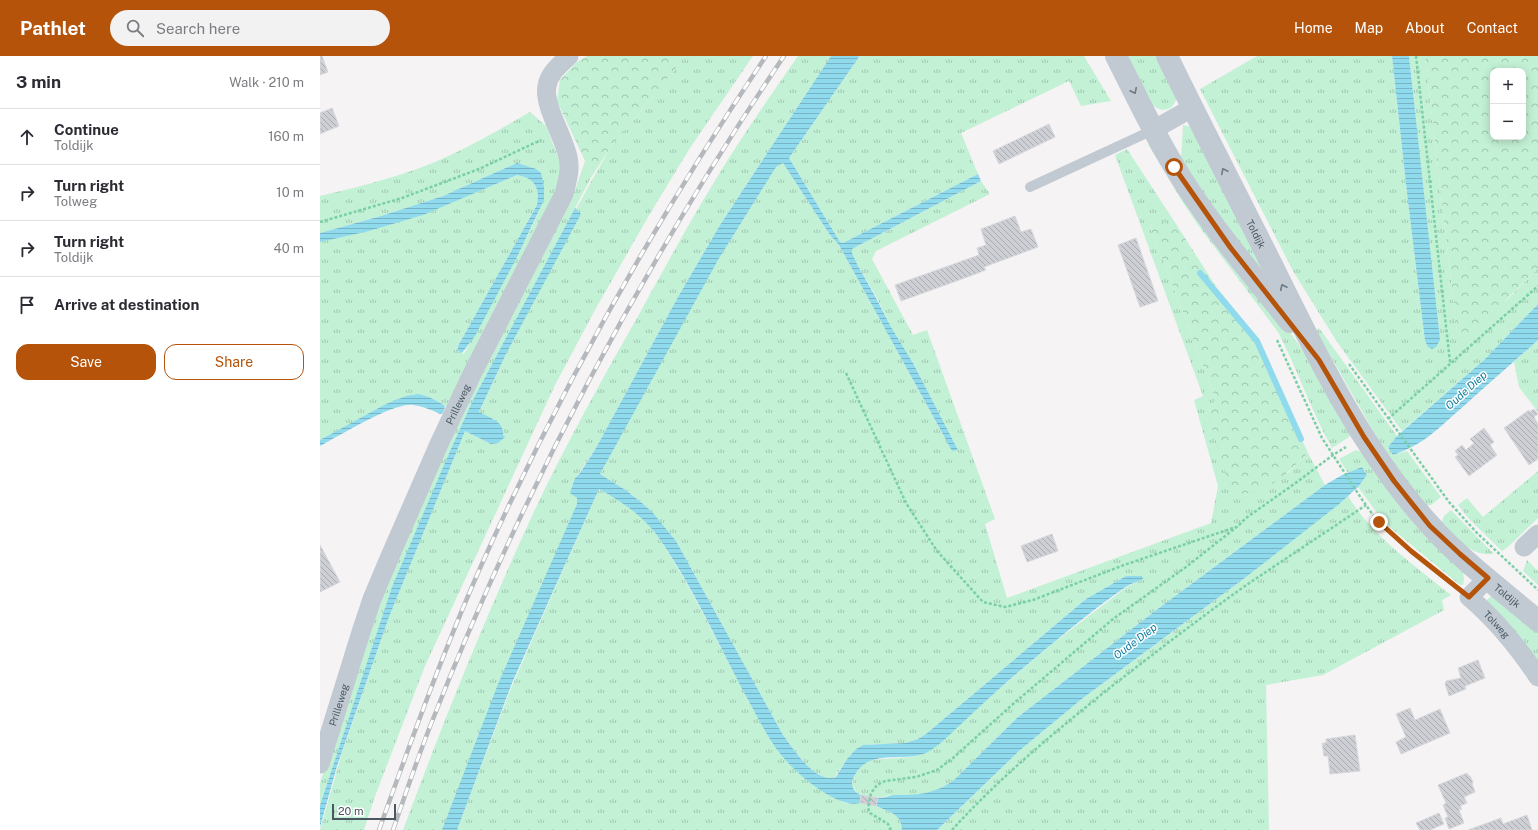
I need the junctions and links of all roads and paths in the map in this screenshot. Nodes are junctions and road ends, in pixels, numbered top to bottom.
1 (569, 56) edge
2 (1116, 56) edge
3 (1167, 56) edge
4 (1416, 56) edge
5 (1192, 108) junction
6 (559, 130) junction
7 (1153, 130) junction
8 (1030, 187) dead end
9 (320, 222) edge
10 (1538, 286) edge
11 (1319, 360) junction
12 (1450, 362) junction
13 (846, 373) dead end
14 (1388, 419) dead end
15 (1393, 426) dead end
16 (1333, 455) dead end
17 (1338, 464) dead end
18 (1366, 505) junction
19 (1238, 526) junction
20 (1538, 534) edge
21 (1524, 547) joint
22 (1508, 562) junction
23 (1488, 578) junction
24 (1538, 590) edge
25 (1469, 597) junction
26 (1538, 621) edge
27 (1538, 677) edge
28 (320, 764) edge
29 (891, 830) edge
30 (952, 830) edge

1 - 6 street, Prilleweg
2 -> 7 street, Toldijk
3 - 5 street, Toldijk
4 - 12 path
5 - 7 street
11 -> 5 street, Toldijk
6 - 9 path
6 - 28 street, Prilleweg
7 - 8 lane
7 - 11 street, Toldijk
10 - 12 path
11 - 23 street, Toldijk
12 - 14 path
13 - 19 path
15 - 22 path
16 - 19 path
17 - 18 path
18 - 25 path
18 - 30 path
19 - 29 path
20 - 21 street
21 - 22 path
22 - 23 path
22 - 24 path
23 - 25 street
23 - 26 street, Toldijk
25 - 27 street, Tolweg

